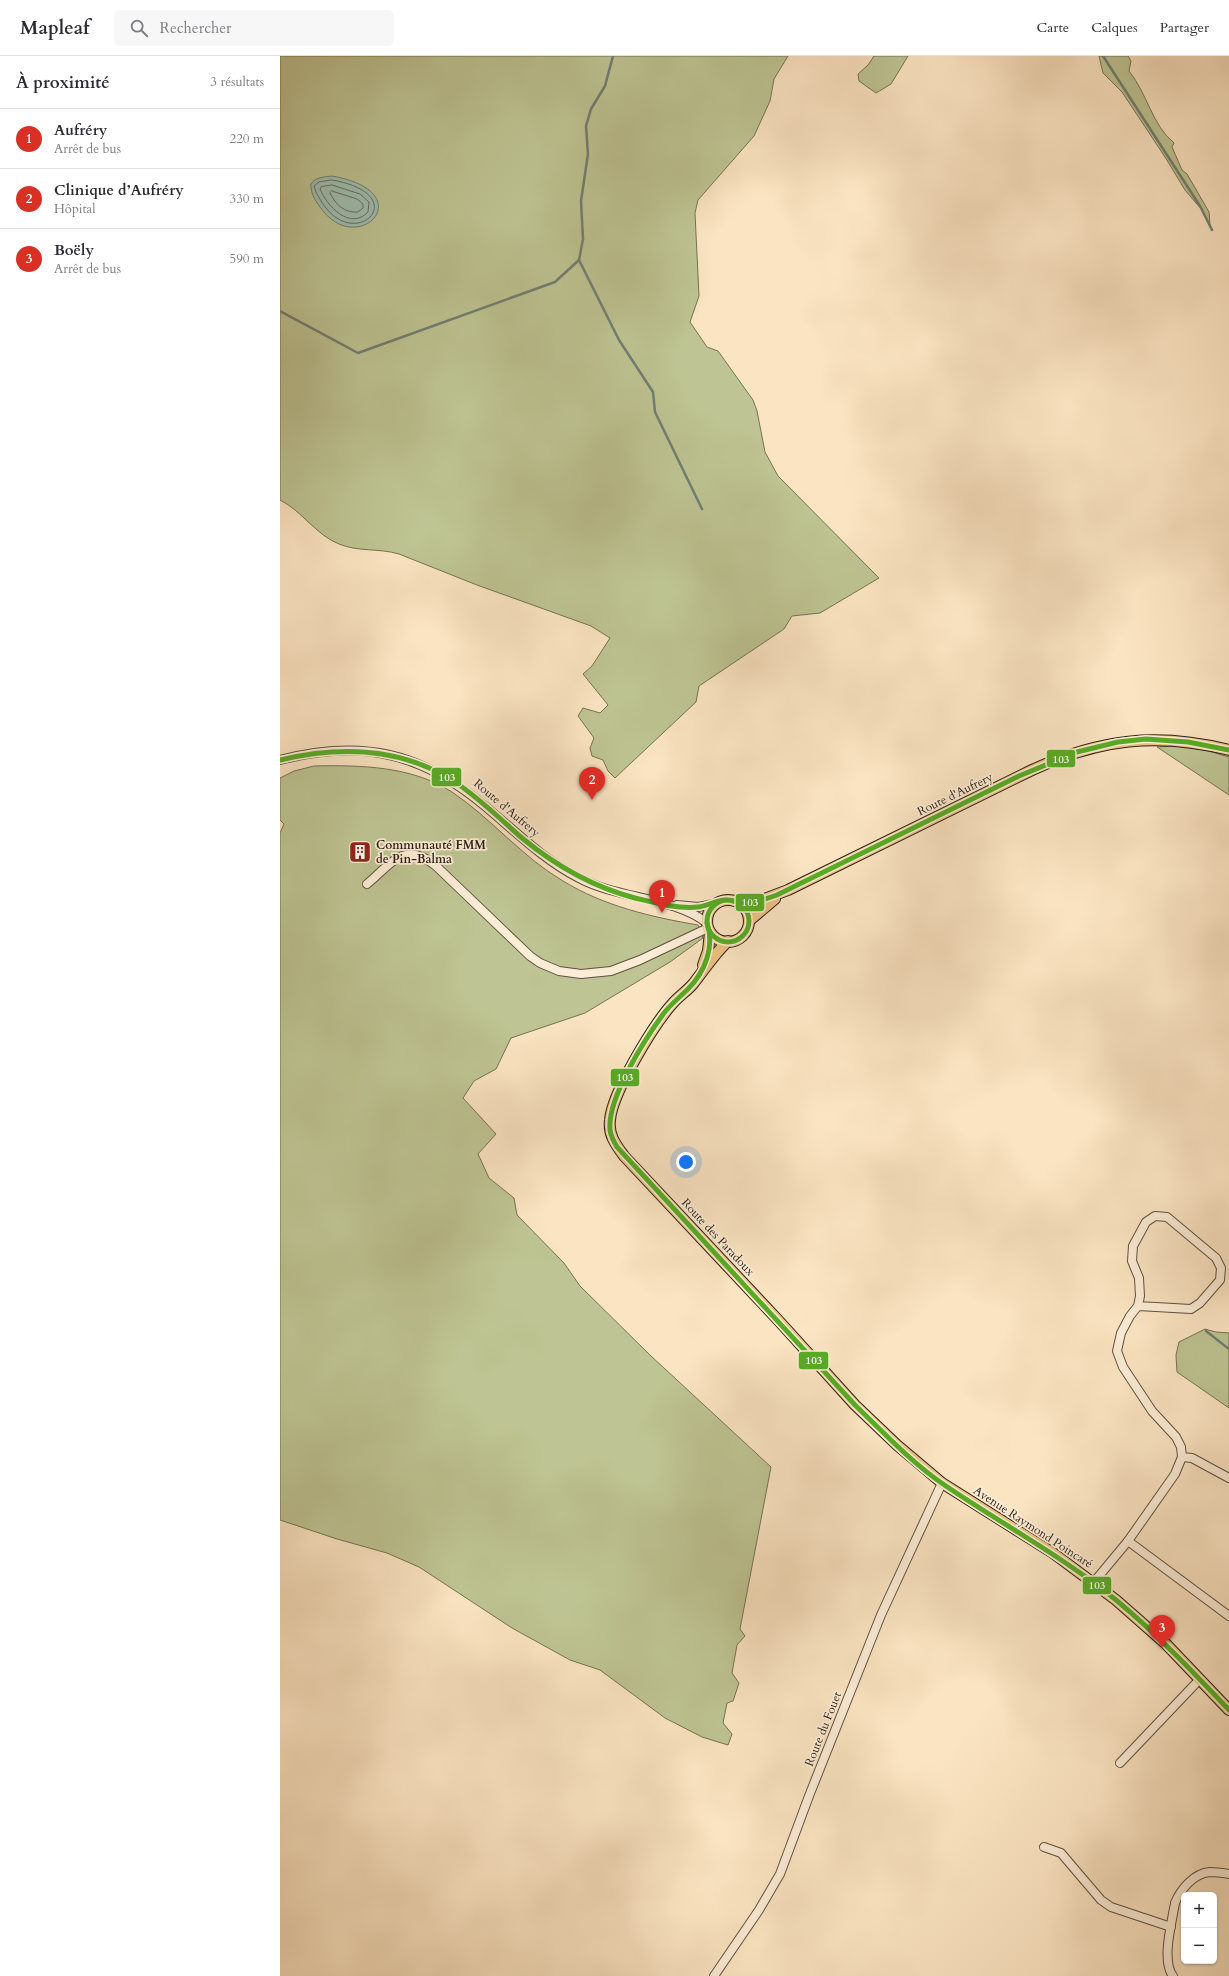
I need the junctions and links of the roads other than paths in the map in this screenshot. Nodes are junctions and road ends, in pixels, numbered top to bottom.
1 (1229, 750) edge
2 (280, 760) edge
3 (367, 884) dead end
4 (788, 890) junction
5 (739, 903) junction
6 (664, 904) junction
7 (714, 904) junction
8 (749, 921) junction
9 (708, 928) junction
10 (728, 942) junction
11 (697, 978) junction
12 (1138, 1306) junction
13 (1182, 1457) junction
14 (1229, 1478) edge
15 (942, 1483) junction
16 (1128, 1541) junction
17 (1094, 1582) junction
18 (1229, 1616) edge
19 (1200, 1679) junction
20 (1229, 1710) edge
21 (1120, 1763) dead end
22 (1044, 1848) dead end
23 (1229, 1874) edge
24 (1171, 1927) junction
25 (714, 1976) edge
26 (1173, 1976) edge

1 - 4 main road, Route d'Aufrery
2 - 6 street, Route d'Aufrery
3 - 9 street
4 - 5 main road, Route d'Aufrery
4 - 8 main road, Route d'Aufrery
5 - 7 main road
5 - 8 main road
6 - 7 street, Route d'Aufrery
6 - 9 street, Route d'Aufrery
7 - 9 main road
8 - 10 main road
9 - 10 main road
9 - 11 main road
10 - 11 main road
11 - 15 main road, Route des Paradoux
12 - 12 street
12 - 13 street
13 - 14 street
13 - 16 street
15 - 17 main road, Avenue Raymond Poincaré
15 - 25 street, Route du Fouet
16 - 17 street
16 - 18 street
17 - 19 main road, Avenue Raymond Poincaré
19 - 20 main road, Avenue Raymond Poincaré
19 - 21 street
22 - 24 street
23 - 24 street
24 - 26 street

